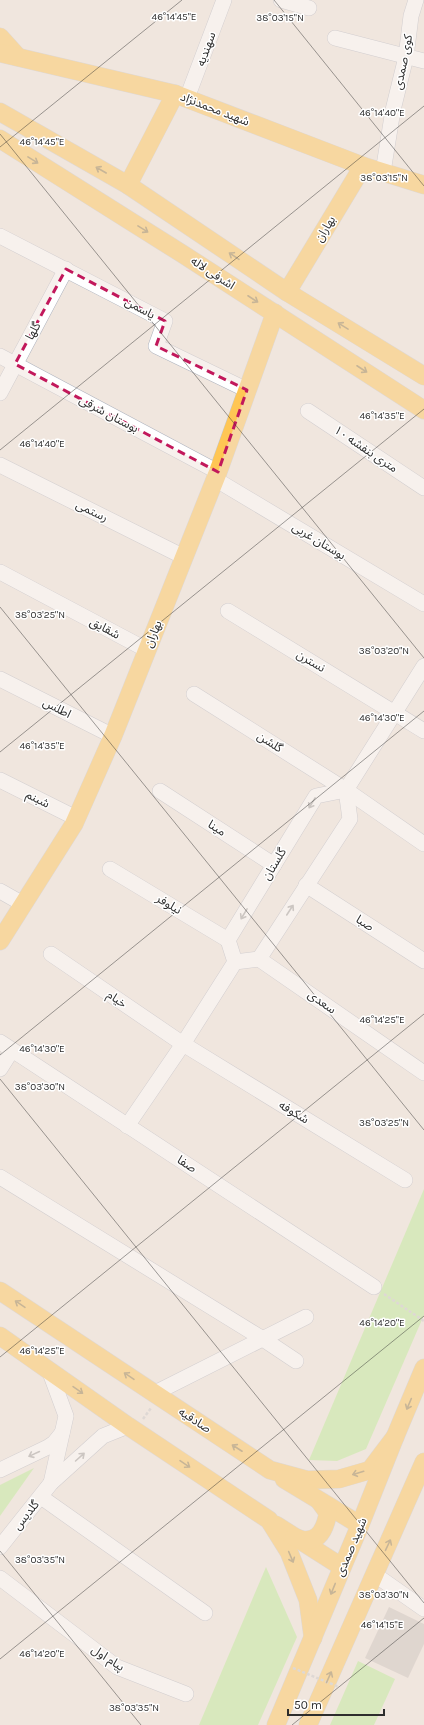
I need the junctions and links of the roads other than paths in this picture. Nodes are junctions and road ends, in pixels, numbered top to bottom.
1 (224, 0) edge
2 (281, 0) edge
3 (416, 0) edge
4 (309, 8) dead end
5 (0, 37) edge
6 (335, 38) dead end
7 (0, 53) edge
8 (18, 57) junction
9 (406, 57) junction
10 (424, 61) edge
11 (181, 96) junction
12 (0, 112) edge
13 (0, 139) edge
14 (363, 166) junction
15 (384, 172) junction
16 (128, 185) junction
17 (424, 185) edge
18 (0, 236) edge
19 (66, 269) junction
20 (287, 292) junction
21 (275, 313) junction
22 (0, 356) edge
23 (15, 364) junction
24 (424, 376) edge
25 (247, 390) junction
26 (0, 393) edge
27 (424, 410) edge
28 (308, 411) dead end
29 (0, 465) edge
30 (216, 475) junction
31 (424, 488) edge
32 (184, 557) junction
33 (0, 572) edge
34 (424, 604) edge
35 (228, 611) dead end
36 (147, 650) junction
37 (424, 666) edge
38 (0, 679) edge
39 (194, 694) dead end
40 (395, 711) junction
41 (424, 731) edge
42 (113, 736) junction
43 (0, 780) edge
44 (346, 790) junction
45 (160, 791) dead end
46 (76, 818) junction
47 (424, 844) edge
48 (274, 865) junction
49 (110, 869) dead end
50 (306, 885) junction
51 (0, 891) edge
52 (23, 904) junction
53 (228, 940) junction
54 (0, 941) edge
55 (51, 954) dead end
56 (259, 958) junction
57 (424, 961) edge
58 (236, 962) junction
59 (183, 1044) junction
60 (6, 1046) edge
61 (0, 1068) edge
62 (424, 1073) edge
63 (128, 1126) junction
64 (0, 1177) edge
65 (405, 1180) dead end
66 (374, 1286) road end
67 (0, 1291) edge
68 (306, 1317) dead end
69 (0, 1336) edge
70 (263, 1339) junction
71 (296, 1361) dead end
72 (424, 1368) edge
73 (48, 1370) junction
74 (157, 1395) junction
75 (131, 1428) junction
76 (63, 1432) junction
77 (395, 1437) junction
78 (424, 1462) edge
79 (0, 1470) edge
80 (270, 1470) junction
81 (51, 1483) junction
82 (42, 1497) junction
83 (320, 1502) junction
84 (269, 1520) junction
85 (360, 1526) junction
86 (294, 1537) junction
87 (0, 1547) edge
88 (342, 1567) junction
89 (374, 1574) junction
90 (0, 1578) edge
91 (424, 1609) edge
92 (205, 1613) dead end
93 (313, 1638) junction
94 (186, 1694) dead end
95 (276, 1725) edge
96 (308, 1725) edge

1 - 11 street, سهندیه
2 - 4 street
3 - 9 street, کوی صمدی
5 - 8 main road
6 - 9 street
7 - 8 main road, شهید محمدنژاد
8 - 11 main road, شهید محمدنژاد
9 - 10 street
9 - 15 street, کوی صمدی
11 - 14 main road, شهید محمدنژاد
11 - 16 main road
16 -> 12 main road
13 -> 21 main road, اشرفی لاله
14 - 15 main road, شهید محمدنژاد
14 - 20 main road, بهاران
15 - 17 main road, شهید محمدنژاد
20 -> 16 main road
18 - 19 street
19 - 23 street, گلها
19 - 25 street, یاسمن
24 -> 20 main road
21 - 25 main road, بهاران
21 -> 27 main road, اشرفی لاله
22 - 23 street, بوستان شرقی
23 - 26 street, گلها
23 - 30 street, بوستان شرقی
25 - 30 main road, بهاران
28 - 31 street, ۱۰ متری بنفشه
29 - 32 street, رستمی
30 - 32 main road, بهاران
30 - 34 street, بوستان غربی
32 - 36 main road, بهاران
33 - 36 street, شقایق
35 - 40 street, نسترن
36 - 42 main road, بهاران
37 - 40 street
38 - 42 street, اطلس
39 - 44 street, گلشن
40 - 41 street, نسترن
40 - 44 street
42 - 46 main road, بهاران
43 - 46 street, شبنم
44 - 47 street, گلشن
44 -> 48 street, گلستان
44 - 50 street
45 - 48 street, مینا
46 - 52 main road, بهاران
48 -> 53 street, گلستان
49 - 53 street, نیلوفر
56 -> 50 street
50 - 57 street, صبا
51 - 52 street
52 - 54 main road, بهاران
53 - 58 street
55 - 59 street, خیام
56 - 58 street
56 - 62 street, سعدی
58 - 59 street
59 - 63 street
59 - 65 street, شکوفه
60 - 61 street
60 - 63 street, صفا
63 - 66 street, صفا
64 - 70 street
74 -> 67 main road, صادقیه
68 - 70 street
69 - 73 main road
70 - 71 street
70 - 74 street
72 -> 77 main road, شهید صمدی
73 -> 75 main road
73 - 76 street
80 -> 74 main road, صادقیه
81 -> 75 street
75 -> 84 main road
76 -> 79 street
76 - 81 street
77 -> 80 main road, صادقیه
77 - 85 main road, شهید صمدی
89 -> 78 main road
80 - 83 main road
81 - 82 street, گلدیس
82 - 87 street, گلدیس
82 - 92 street
83 - 85 main road
83 - 86 main road
84 - 86 main road
84 -> 93 main road
85 - 88 main road, شهید صمدی
86 - 88 main road
88 -> 93 main road, شهید صمدی
89 - 91 street
96 -> 89 main road
90 - 94 street, پیام اول
93 - 95 main road, شهید صمدی

